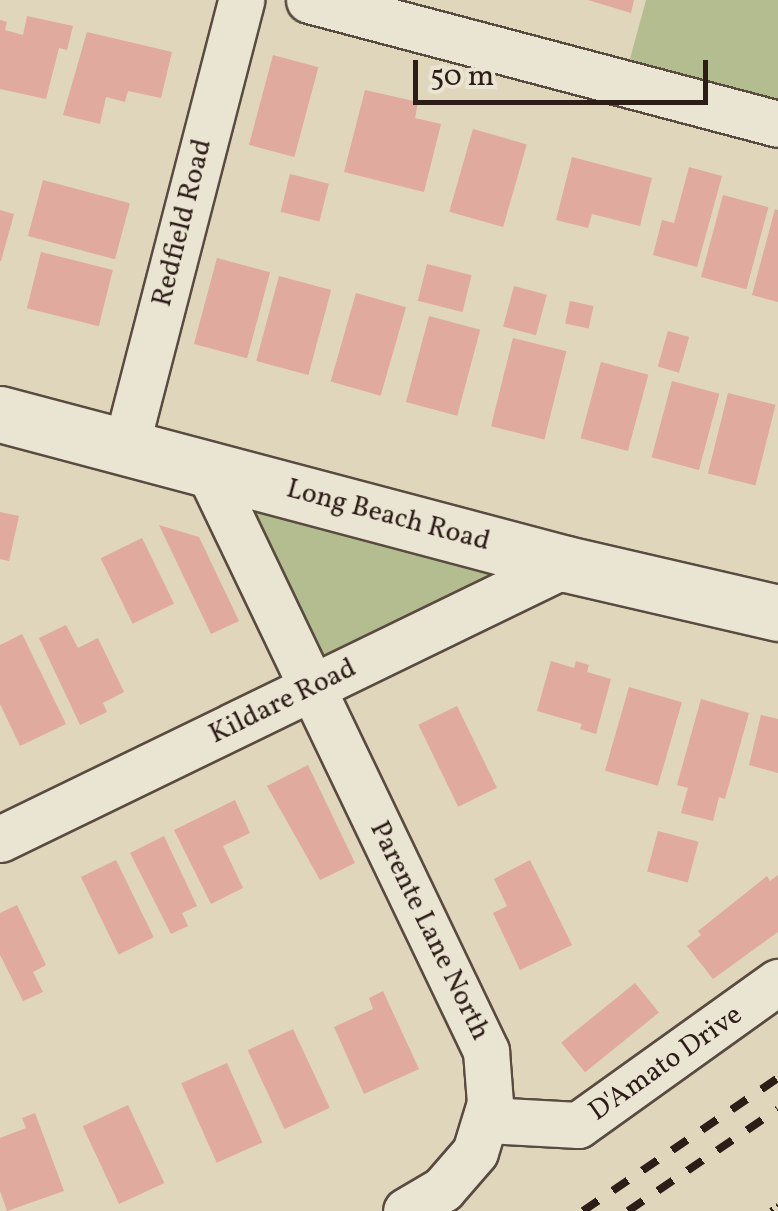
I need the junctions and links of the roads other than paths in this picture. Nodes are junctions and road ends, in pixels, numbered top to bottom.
1 (241, 0) edge
2 (309, 0) edge
3 (778, 124) edge
4 (0, 414) edge
5 (126, 446) junction
6 (206, 466) junction
7 (566, 564) junction
8 (778, 613) edge
9 (311, 688) junction
10 (0, 840) edge
11 (778, 982) edge
12 (487, 1120) junction
13 (406, 1211) edge

1 - 5 street, Redfield Road
2 - 3 street
4 - 5 main road, Long Beach Road
5 - 6 main road, Long Beach Road
6 - 7 main road, Long Beach Road
6 - 9 street, Parente Lane North
7 - 8 main road, Long Beach Road
7 - 9 street, Kildare Road
9 - 10 street, Kildare Road
9 - 12 street, Parente Lane North
11 - 12 street, D'Amato Drive
12 - 13 street, Parente Lane North

